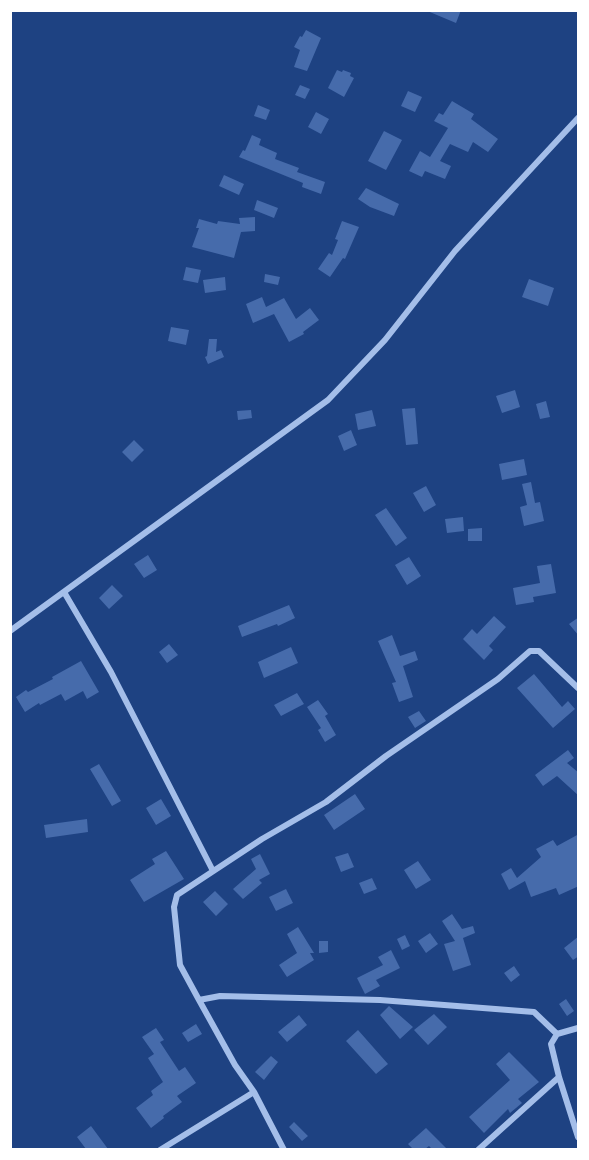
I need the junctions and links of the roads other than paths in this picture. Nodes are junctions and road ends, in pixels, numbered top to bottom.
1 (579, 118) edge
2 (64, 592) junction
3 (10, 631) edge
4 (579, 688) edge
5 (213, 871) junction
6 (199, 1000) junction
7 (579, 1028) edge
8 (557, 1034) junction
9 (559, 1077) junction
10 (254, 1092) junction
11 (579, 1137) edge
12 (160, 1149) edge
13 (284, 1149) edge
14 (478, 1149) edge

1 - 2 street
2 - 3 street
2 - 5 street
4 - 5 street
5 - 6 street
6 - 8 street
6 - 10 street
7 - 8 street
8 - 9 street
9 - 11 street
9 - 14 street
10 - 12 street
10 - 13 street

